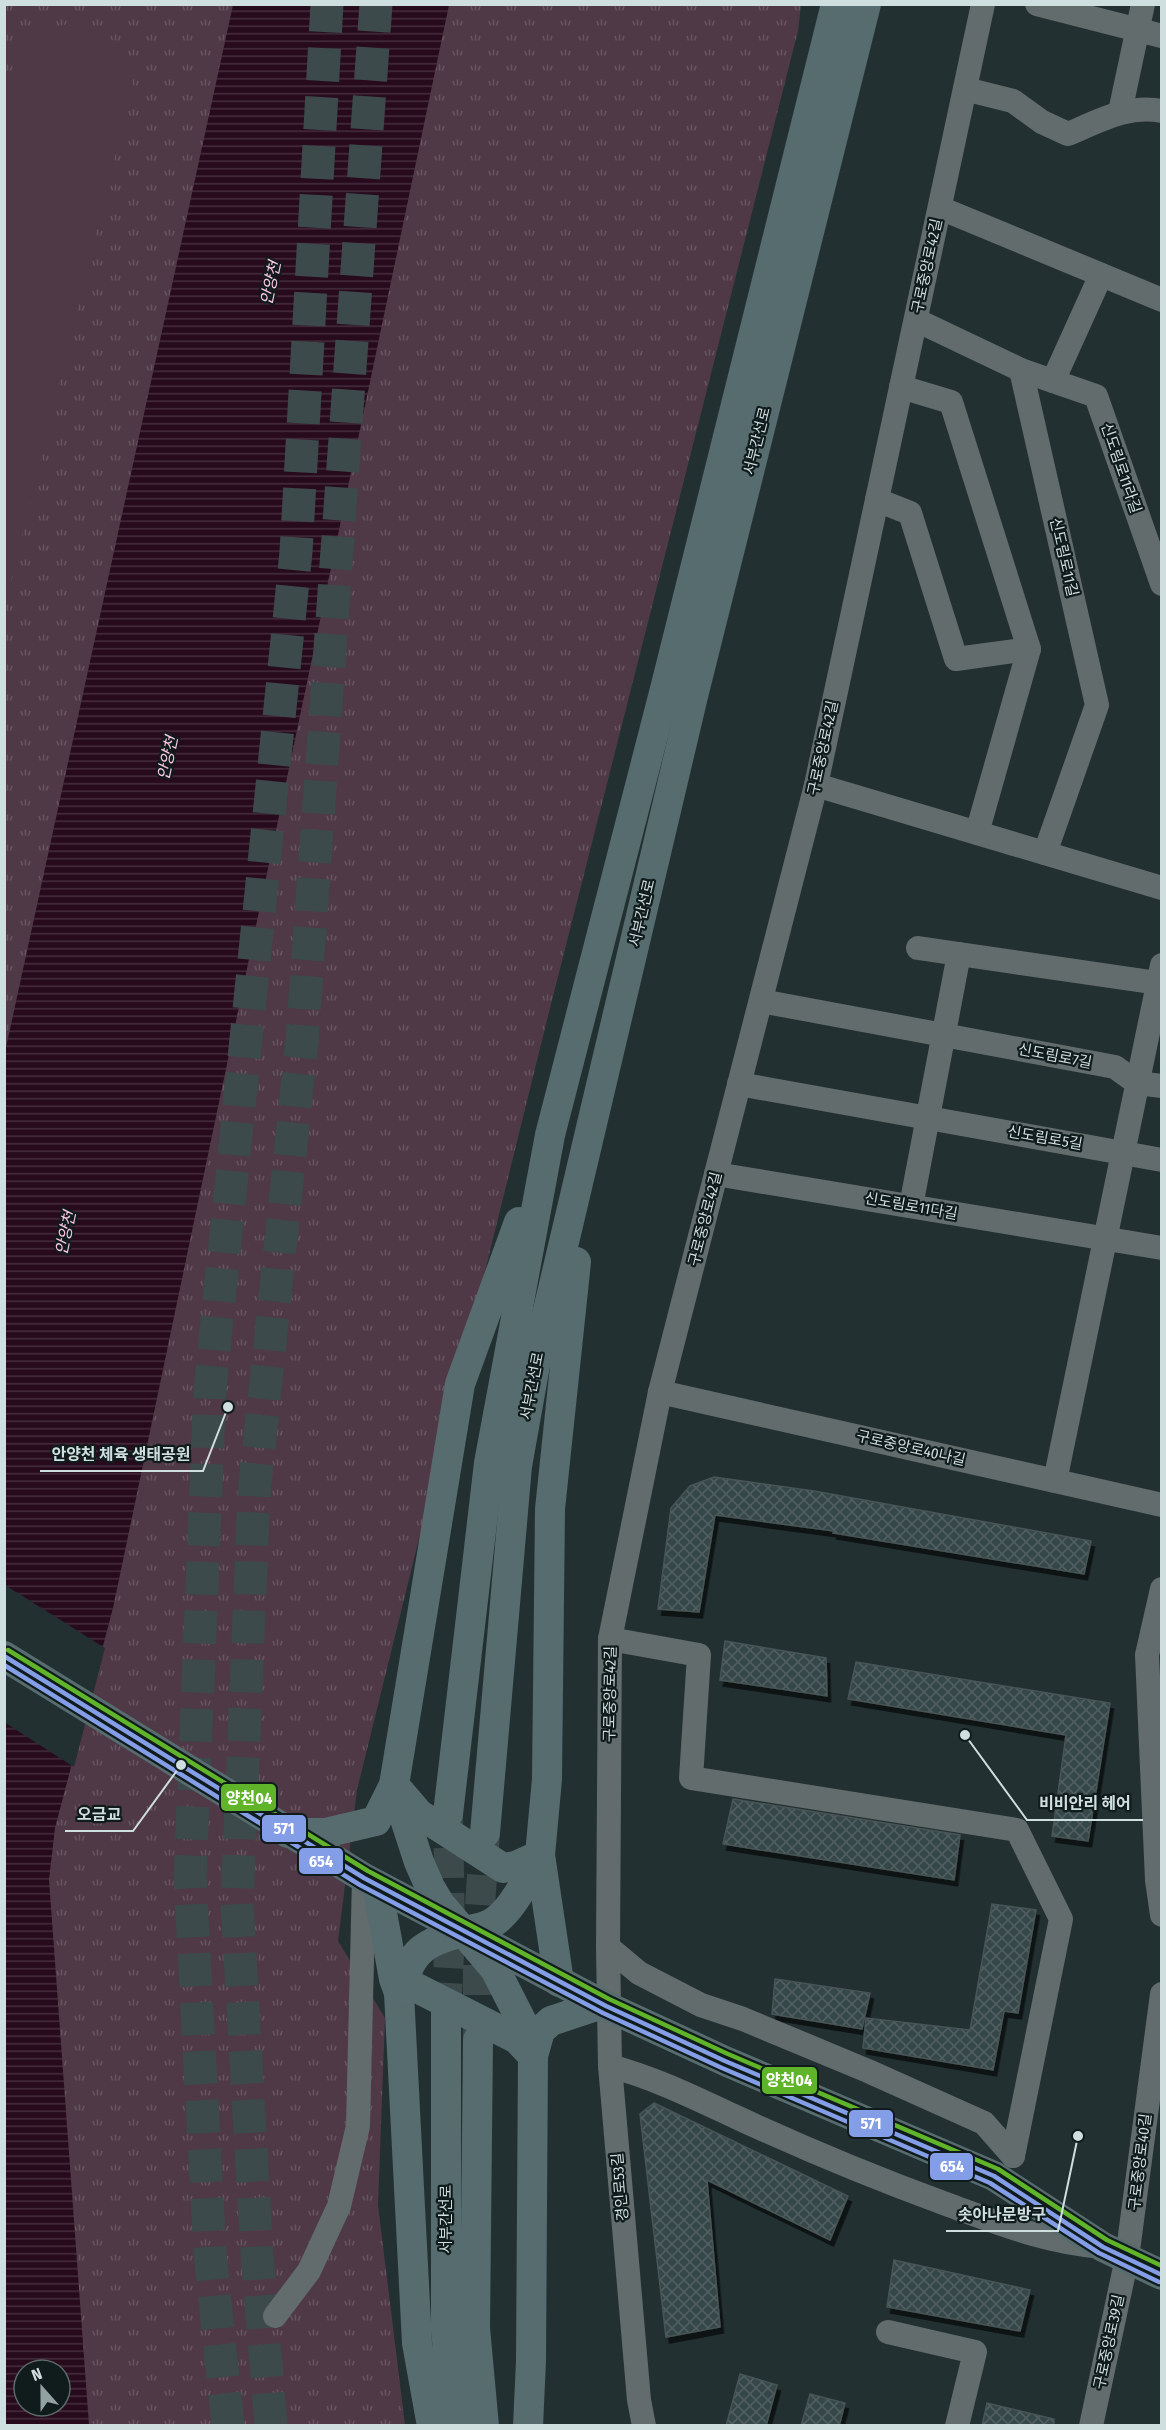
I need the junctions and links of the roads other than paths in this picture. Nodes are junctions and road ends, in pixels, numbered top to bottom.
1 (836, 4) edge
2 (866, 4) edge
3 (983, 4) edge
4 (1036, 4) edge
5 (1143, 4) edge
6 (1138, 30) junction
7 (1161, 36) edge
8 (965, 89) junction
9 (1161, 111) edge
10 (1120, 112) junction
11 (940, 208) junction
12 (1101, 275) junction
13 (1161, 300) edge
14 (916, 320) junction
15 (1021, 370) junction
16 (1053, 381) junction
17 (902, 387) junction
18 (877, 500) junction
19 (1161, 584) edge
20 (1029, 649) junction
21 (816, 785) junction
22 (977, 833) junction
23 (1045, 853) junction
24 (1161, 888) edge
25 (918, 948) dead end
26 (959, 954) junction
27 (1159, 989) edge
28 (761, 1000) junction
29 (944, 1035) junction
30 (1137, 1083) junction
31 (739, 1084) junction
32 (1161, 1086) edge
33 (928, 1118) junction
34 (550, 1135) junction
35 (590, 1135) junction
36 (1123, 1152) junction
37 (1161, 1160) edge
38 (716, 1174) junction
39 (911, 1206) junction
40 (1105, 1239) junction
41 (1161, 1248) edge
42 (660, 1392) junction
43 (1054, 1481) junction
44 (1161, 1505) edge
45 (1161, 1589) edge
46 (610, 1639) junction
47 (4, 1656) edge
48 (394, 1785) junction
49 (448, 1814) tunnel mouth
50 (288, 1833) junction
51 (485, 1833) tunnel mouth
52 (540, 1855) junction
53 (361, 1877) junction
54 (1161, 1915) edge
55 (464, 1932) junction
56 (608, 1947) junction
57 (564, 1985) junction
58 (399, 1993) junction
59 (1161, 1994) edge
60 (602, 2004) junction
61 (446, 2013) tunnel mouth
62 (478, 2040) tunnel mouth
63 (533, 2056) junction
64 (610, 2066) junction
65 (1161, 2246) edge
66 (1121, 2255) junction
67 (1161, 2275) edge
68 (275, 2316) dead end
69 (888, 2332) dead end
70 (432, 2426) edge
71 (456, 2426) edge
72 (484, 2426) edge
73 (528, 2426) edge
74 (644, 2426) edge
75 (957, 2426) edge
76 (1091, 2426) edge

1 - 34 main road, 서부간선로
2 - 35 main road, 서부간선로
3 - 8 street, 구로중앙로42길
4 - 6 street
5 - 6 street
6 - 7 street
6 - 10 street
8 - 10 street
8 - 11 street, 구로중앙로42길
9 - 10 street
11 - 12 street, 구로중앙로42길
11 - 14 street, 구로중앙로42길
12 - 13 street, 구로중앙로42길
12 - 16 street
14 - 15 street
14 - 17 street, 구로중앙로42길
15 - 16 street, 신도림로11라길
15 - 23 street, 신도림로11길
16 - 19 street, 신도림로11라길
17 - 18 street, 구로중앙로42길
17 - 20 street
18 - 20 street
18 - 21 street, 구로중앙로42길
20 - 22 street
21 - 22 street
21 - 28 street, 구로중앙로42길
22 - 23 street
23 - 24 street
25 - 26 street
26 - 27 street
26 - 29 street
27 - 30 street
28 - 29 street, 신도림로7길
28 - 31 street, 구로중앙로42길
29 - 30 street, 신도림로7길
29 - 33 street
30 - 32 street, 신도림로7길
30 - 36 street
31 - 33 street, 신도림로5길
31 - 38 street, 구로중앙로42길
33 - 36 street, 신도림로5길
33 - 39 street
34 - 48 main road
34 - 49 main road, 서부간선로
35 - 51 main road, 서부간선로
35 - 52 main road
36 - 37 street, 신도림로5길
36 - 40 street
38 - 39 street, 신도림로11다길
38 - 42 street, 구로중앙로42길
39 - 40 street, 신도림로11다길
40 - 41 street, 신도림로11다길
40 - 43 street
42 - 43 street, 구로중앙로40나길
42 - 46 street, 구로중앙로42길
43 - 44 street, 구로중앙로40나길
45 - 54 street
46 - 56 street, 구로중앙로42길
46 - 56 street
47 - 50 main road
48 - 50 main road
48 - 52 main road
48 - 55 main road
50 - 53 main road
52 - 55 main road
52 - 57 main road
53 - 55 main road
53 - 58 main road
53 - 68 street
55 - 57 main road
55 - 58 main road
55 - 63 main road
56 - 64 street, 경인로53길
57 - 60 main road
58 - 63 main road
58 - 70 main road
59 - 66 street, 구로중앙로40길
60 - 63 main road
60 - 66 main road
61 - 71 main road, 서부간선로
62 - 72 main road, 서부간선로
63 - 73 main road
64 - 66 street
64 - 74 street, 경인로53길
65 - 66 main road
66 - 67 main road
66 - 76 street, 구로중앙로39길
69 - 75 street

